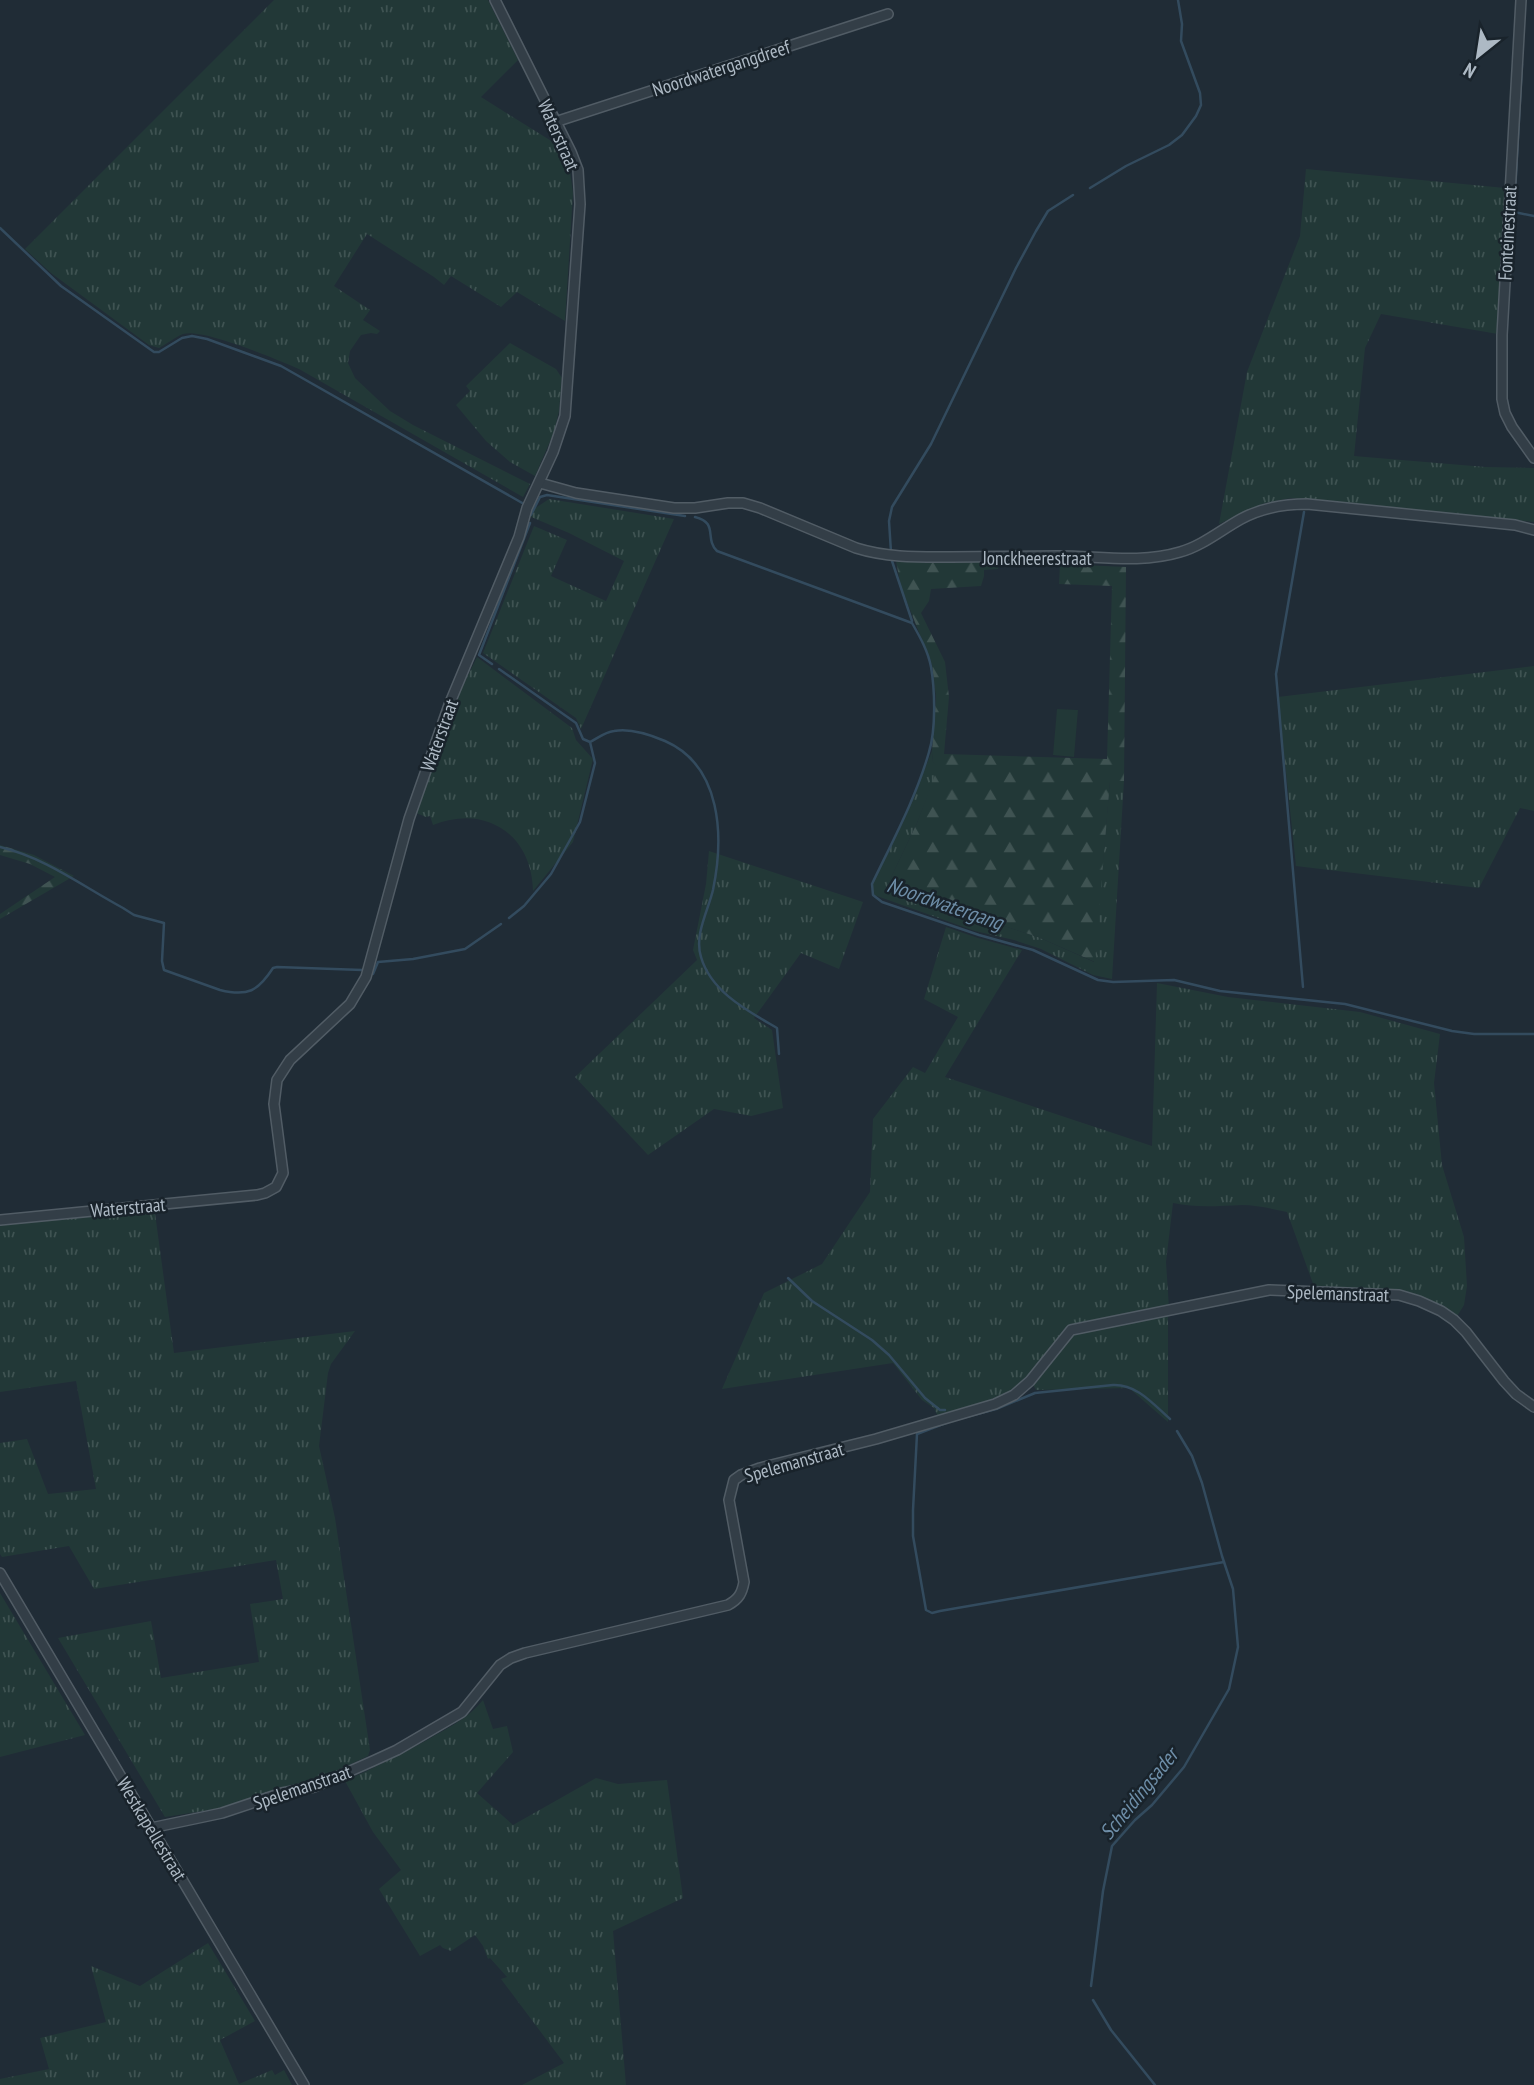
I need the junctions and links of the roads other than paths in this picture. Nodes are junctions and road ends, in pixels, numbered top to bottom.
1 (495, 0) edge
2 (1521, 0) edge
3 (888, 14) dead end
4 (555, 122) junction
5 (1534, 458) edge
6 (540, 483) junction
7 (1534, 530) edge
8 (0, 1220) edge
9 (1534, 1407) edge
10 (0, 1573) edge
11 (151, 1828) junction
12 (304, 2085) edge

1 - 4 street, Waterstraat
2 - 5 street, Fonteinestraat
3 - 4 street, Noordwatergangdreef
4 - 6 street, Waterstraat
6 - 7 street, Jonckheerestraat
6 - 8 street, Waterstraat
9 - 11 street, Spelemanstraat
10 - 11 street, Westkapellestraat
11 - 12 street, Westkapellestraat

